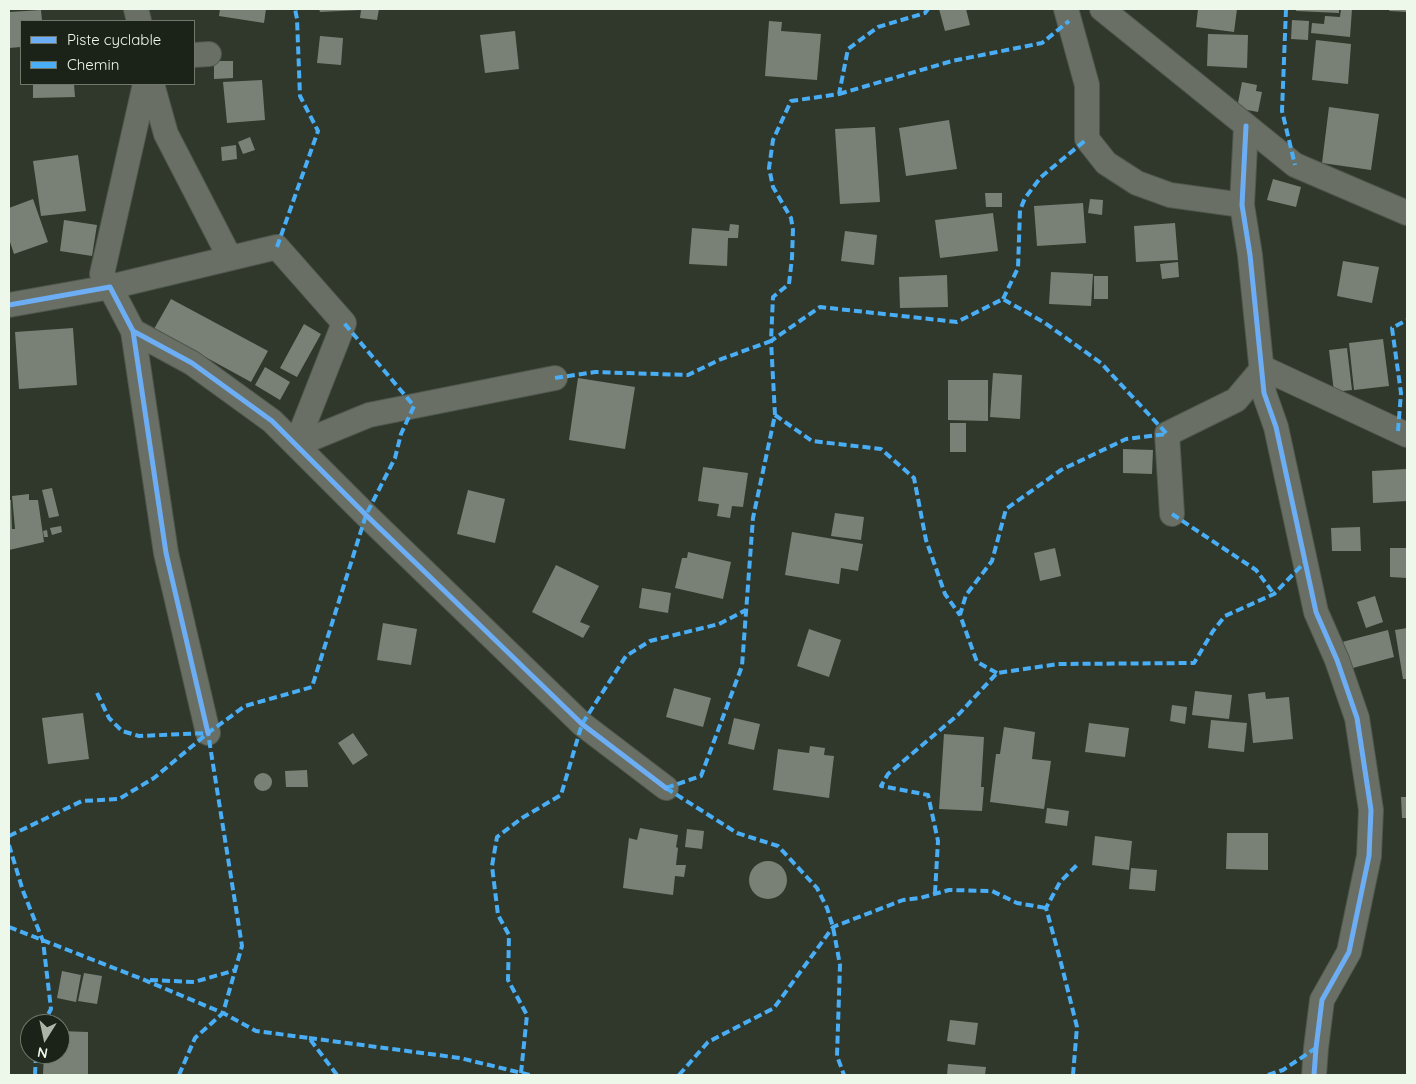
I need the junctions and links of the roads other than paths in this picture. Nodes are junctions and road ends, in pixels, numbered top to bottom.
1 (1066, 9) edge
2 (1102, 9) edge
3 (144, 85) edge
4 (152, 85) edge
5 (1246, 126) junction
6 (1242, 205) junction
7 (1407, 213) edge
8 (230, 258) junction
9 (110, 286) junction
10 (9, 305) edge
11 (133, 330) junction
12 (1263, 368) junction
13 (555, 378) dead end
14 (1407, 435) edge
15 (296, 445) junction
16 (1172, 514) dead end
17 (208, 733) dead end
18 (666, 788) dead end
19 (1314, 1075) edge

1 - 6 street
2 - 5 street
3 - 9 street
4 - 8 street
5 - 6 street
5 - 7 street
6 - 12 street
8 - 9 street
8 - 15 street
9 - 10 street
9 - 11 street
11 - 15 street
11 - 17 street
12 - 14 street
12 - 16 street
12 - 19 street
13 - 15 street
15 - 18 street

